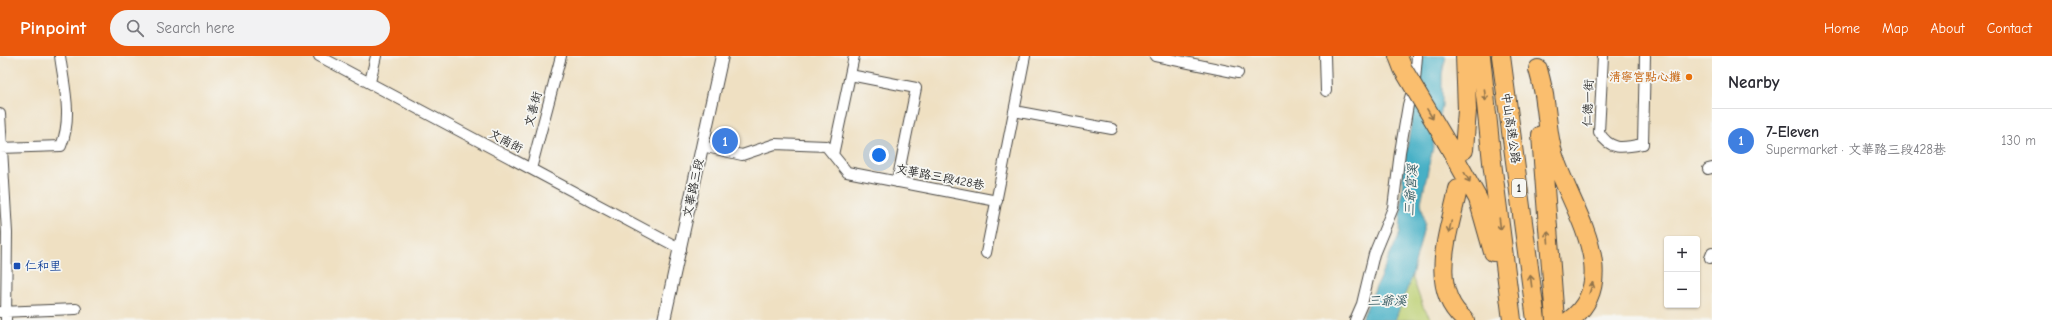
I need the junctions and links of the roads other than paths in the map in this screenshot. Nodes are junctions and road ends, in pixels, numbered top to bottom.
1 (60, 56) edge
2 (319, 56) edge
3 (376, 56) edge
4 (722, 56) edge
5 (854, 56) edge
6 (1025, 56) edge
7 (1155, 56) edge
8 (1325, 56) edge
9 (1417, 56) edge
10 (1465, 56) edge
11 (1481, 56) edge
12 (1501, 56) edge
13 (1603, 56) edge
14 (1645, 56) edge
15 (558, 57) edge
16 (1400, 62) edge
17 (1538, 63) edge
18 (1238, 73) dead end
19 (850, 76) junction
20 (370, 82) junction
21 (1326, 91) dead end
22 (1014, 111) junction
23 (0, 114) edge
24 (1112, 129) dead end
25 (702, 146) junction
26 (1, 148) edge
27 (1464, 150) dead end
28 (833, 155) junction
29 (531, 169) junction
30 (897, 182) junction
31 (1458, 189) dead end
32 (3, 190) edge
33 (997, 201) junction
34 (3, 233) edge
35 (681, 250) junction
36 (986, 253) dead end
37 (4, 275) edge
38 (76, 308) dead end
39 (4, 314) edge
40 (664, 320) edge
41 (1355, 320) edge
42 (1465, 320) edge
43 (1502, 320) edge
44 (1512, 320) edge
45 (1536, 320) edge
46 (1555, 320) edge
47 (1570, 320) edge

1 - 26 street
2 - 20 street, 文南街
3 - 20 street
4 - 25 street, 文華路三段
5 - 19 street
6 - 22 street, 文華路三段428巷
7 - 18 street
8 - 21 street
9 - 41 street
10 - 27 highway
11 -> 44 highway, 中山高速公路 / 1
45 -> 12 highway, 中山高速公路 / 1
13 - 14 street, 仁德一街
15 - 29 street, 文善街
16 -> 43 highway, bridge
46 -> 17 highway
47 -> 17 highway
19 - 28 street
19 - 30 street
20 - 29 street, 文南街
22 - 24 street
22 - 33 street, 文華路三段428巷
23 - 26 street
25 - 28 street, 文華路三段428巷
25 - 35 street, 文華路三段
26 - 32 street
28 - 30 street, 文華路三段428巷
29 - 35 street, 文南街
30 - 33 street, 文華路三段428巷
31 -> 42 highway
32 - 34 street
33 - 36 street, 文華路三段428巷
34 - 37 street
35 - 40 street, 文華路三段
37 - 39 street
38 - 39 street

